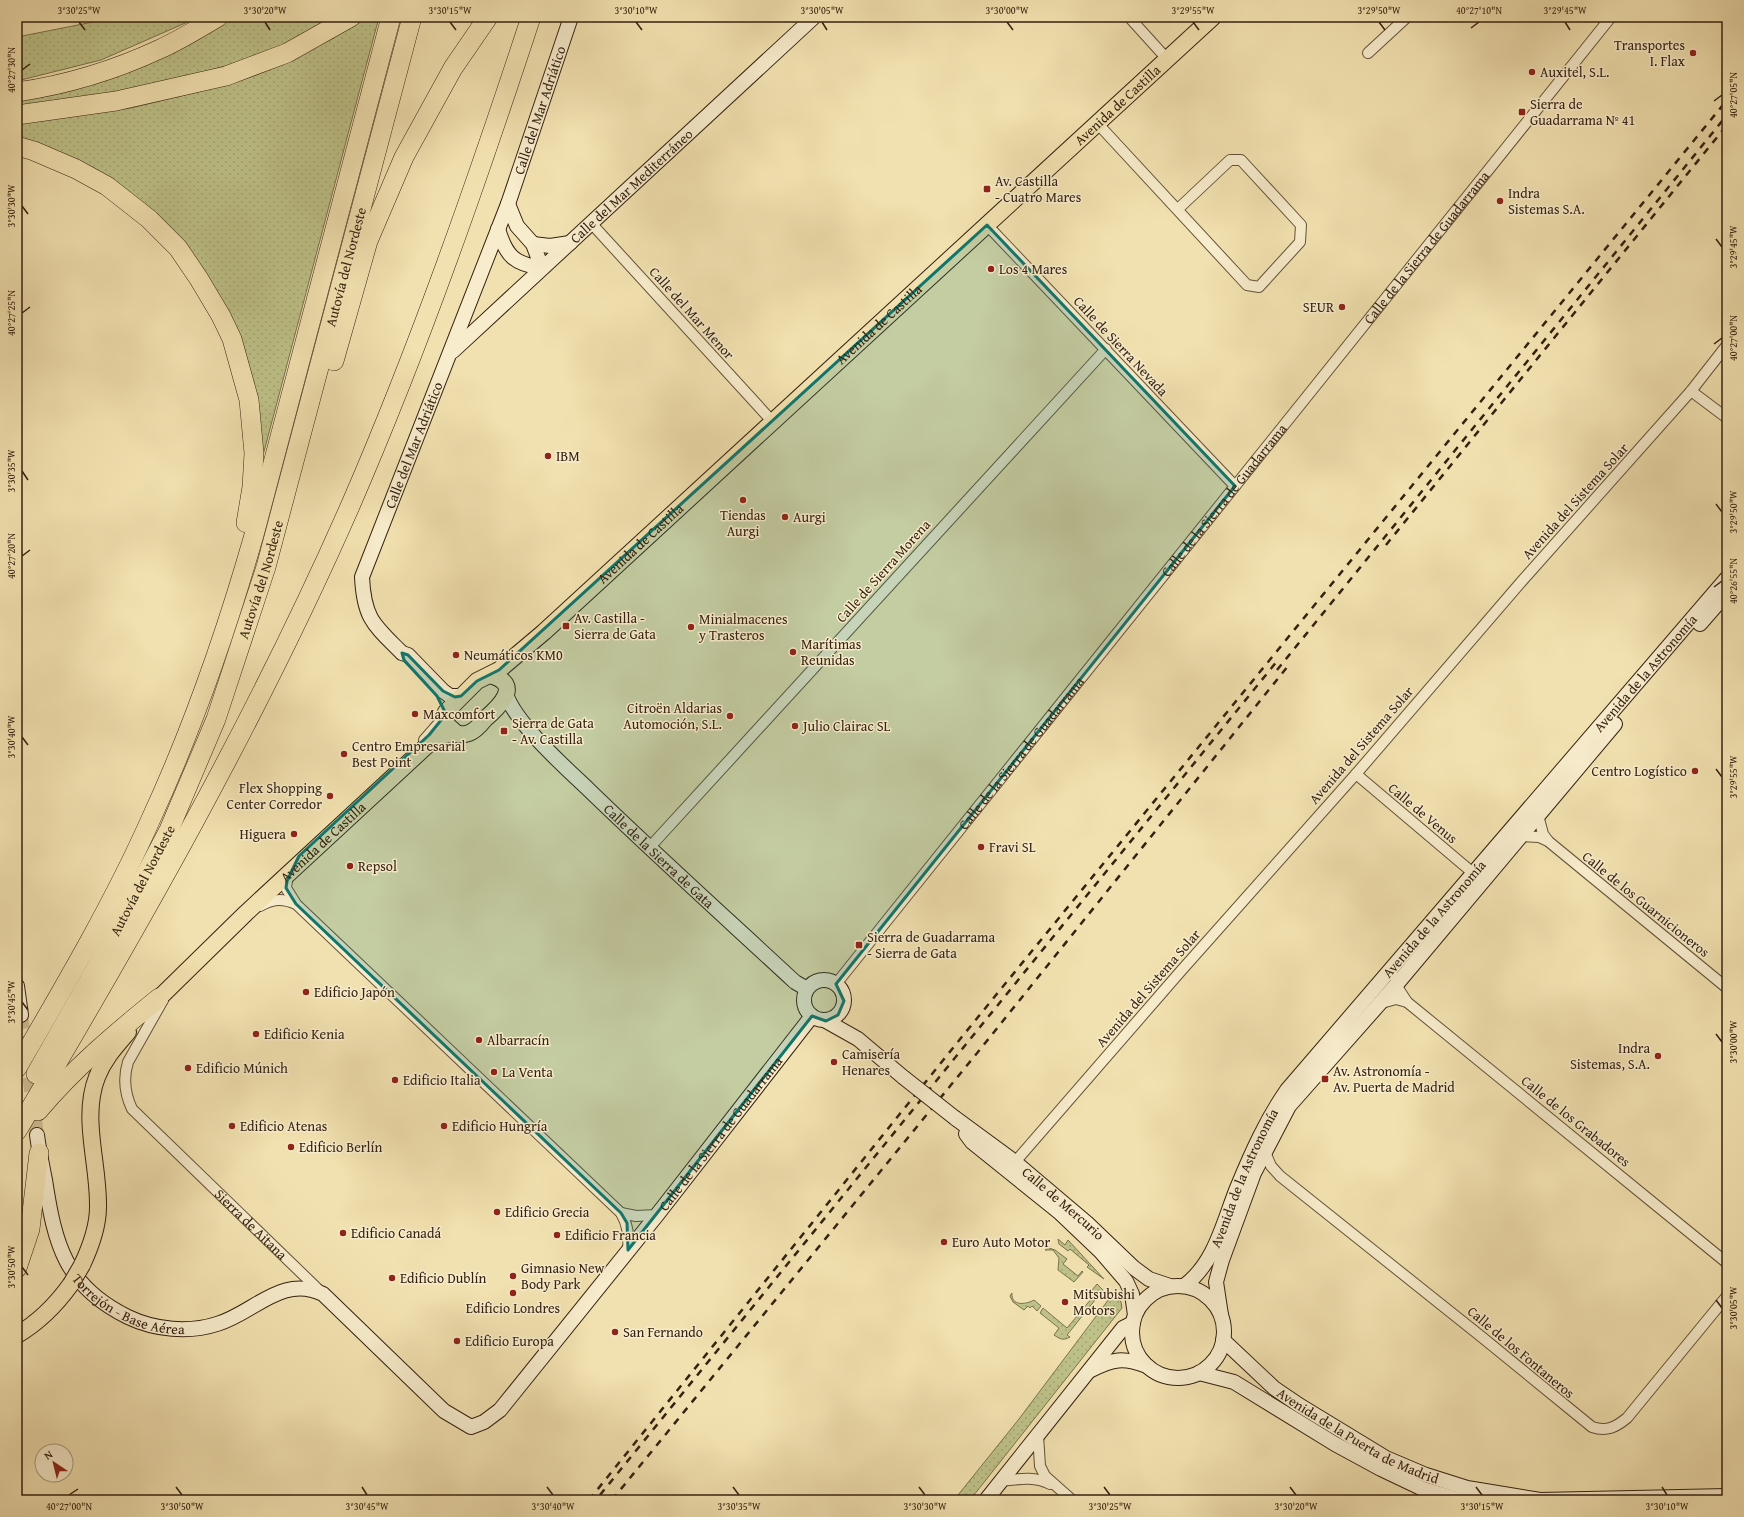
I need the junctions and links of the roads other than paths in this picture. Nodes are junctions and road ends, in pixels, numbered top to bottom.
1 (218, 17) edge
2 (391, 17) edge
3 (412, 17) edge
4 (488, 17) edge
5 (531, 17) edge
6 (572, 17) edge
7 (814, 17) edge
8 (1129, 17) edge
9 (1213, 17) edge
10 (1407, 17) edge
11 (1611, 17) edge
12 (344, 21) edge
13 (1368, 53) dead end
14 (1167, 59) junction
15 (17, 92) edge
16 (17, 115) edge
17 (1098, 124) junction
18 (17, 146) edge
19 (508, 204) junction
20 (1178, 209) junction
21 (592, 223) junction
22 (987, 224) junction
23 (498, 230) junction
24 (570, 243) junction
25 (533, 244) junction
26 (542, 268) junction
27 (1727, 345) edge
28 (1106, 349) junction
29 (450, 354) junction
30 (1691, 391) junction
31 (1727, 418) edge
32 (772, 421) junction
33 (1235, 486) junction
34 (266, 567) junction
35 (1727, 578) edge
36 (1727, 593) edge
37 (544, 632) junction
38 (402, 654) junction
39 (490, 674) junction
40 (506, 690) junction
41 (461, 696) junction
42 (197, 712) junction
43 (492, 713) junction
44 (445, 714) junction
45 (517, 716) junction
46 (457, 734) junction
47 (1356, 774) junction
48 (1538, 815) junction
49 (1506, 835) junction
50 (1521, 836) junction
51 (1548, 841) junction
52 (649, 848) junction
53 (1491, 871) junction
54 (1473, 873) junction
55 (288, 874) junction
56 (1471, 895) junction
57 (296, 904) junction
58 (246, 913) junction
59 (1405, 953) junction
60 (836, 984) junction
61 (1396, 984) junction
62 (17, 986) edge
63 (1727, 988) edge
64 (807, 989) junction
65 (165, 992) junction
66 (1407, 1002) junction
67 (1378, 1004) junction
68 (843, 1008) junction
69 (21, 1015) dead end
70 (812, 1016) junction
71 (826, 1021) junction
72 (858, 1039) junction
73 (17, 1068) edge
74 (17, 1106) edge
75 (955, 1118) junction
76 (17, 1131) edge
77 (17, 1140) edge
78 (38, 1144) joint
79 (1265, 1152) junction
80 (988, 1155) junction
81 (1015, 1162) junction
82 (1248, 1173) junction
83 (1280, 1176) junction
84 (1027, 1186) junction
85 (621, 1213) junction
86 (657, 1215) junction
87 (628, 1250) junction
88 (1727, 1263) edge
89 (17, 1268) edge
90 (1177, 1286) junction
91 (323, 1294) junction
92 (1727, 1296) edge
93 (1221, 1315) junction
94 (1134, 1319) junction
95 (17, 1335) edge
96 (1223, 1340) junction
97 (1147, 1366) junction
98 (1089, 1371) junction
99 (1199, 1373) junction
100 (471, 1427) joint
101 (1038, 1435) junction
102 (1001, 1481) junction
103 (1057, 1488) junction
104 (1727, 1496) edge
105 (986, 1500) edge
106 (1072, 1500) edge
107 (1460, 1500) edge

1 - 15 highway
2 - 42 highway, Autovía del Nordeste
3 - 34 highway, Autovía del Nordeste
4 - 34 highway
5 - 76 highway
6 - 19 street, Calle del Mar Adriático
7 - 21 street, Calle del Mar Mediterráneo
8 - 14 street
9 - 14 main road, Avenida de Castilla
10 - 13 street
11 - 33 street, Calle de la Sierra de Guadarrama
12 - 16 highway
14 - 17 main road, Avenida de Castilla
17 - 20 street
17 - 22 main road, Avenida de Castilla
18 - 42 highway
19 - 23 street, Calle del Mar Adriático
19 - 25 street
20 - 20 street
21 - 24 street, Calle del Mar Mediterráneo
21 - 32 street, Calle del Mar Menor
22 - 28 street, Calle de Sierra Nevada
22 - 32 main road, Avenida de Castilla
23 - 26 street
23 - 29 street, Calle del Mar Adriático
24 - 25 street
24 - 26 street, Calle del Mar Mediterráneo
25 - 26 street
26 - 29 street, Calle del Mar Mediterráneo
27 - 30 street, Avenida del Sistema Solar
28 - 33 street, Calle de Sierra Nevada
28 - 52 street, Calle de Sierra Morena
29 - 38 street, Calle del Mar Adriático
30 - 31 street
30 - 47 street, Avenida del Sistema Solar
32 - 37 main road, Avenida de Castilla
33 - 60 street, Calle de la Sierra de Guadarrama
34 - 74 highway, Autovía del Nordeste
35 - 49 street, Avenida de la Astronomía
36 - 48 street, Avenida de la Astronomía
37 - 39 main road, Avenida de Castilla
37 - 40 main road, Avenida de Castilla
38 - 41 street, Calle del Mar Adriático
38 - 44 street, Calle del Mar Adriático
39 - 40 main road
39 - 41 main road, Avenida de Castilla
40 - 43 main road, Avenida de Castilla
40 - 45 street, Calle de la Sierra de Gata
41 - 44 main road, Avenida de Castilla
42 - 73 highway, Autovía del Nordeste
43 - 45 street
43 - 46 main road, Avenida de Castilla
44 - 46 main road
44 - 55 street, Avenida de Castilla
45 - 52 street, Calle de la Sierra de Gata
46 - 55 main road, Avenida de Castilla
47 - 54 street, Calle de Venus
47 - 81 street, Avenida del Sistema Solar
48 - 50 street, Avenida de la Astronomía
48 - 51 street, Calle de los Guarnicioneros
49 - 50 street, Calle de los Guarnicioneros
49 - 54 street, Avenida de la Astronomía
50 - 51 street, Calle de los Guarnicioneros
50 - 53 street, Avenida de la Astronomía
51 - 63 street, Calle de los Guarnicioneros
52 - 64 street, Calle de la Sierra de Gata
53 - 54 street
53 - 56 street, Avenida de la Astronomía
54 - 56 street
54 - 59 street, Avenida de la Astronomía
55 - 57 street
55 - 58 main road
56 - 61 street, Avenida de la Astronomía
57 - 58 street
57 - 85 street
58 - 65 main road
59 - 61 street
59 - 82 street, Avenida de la Astronomía
60 - 64 street
60 - 68 street
61 - 66 street, Calle de los Grabadores
61 - 67 street, Avenida de la Astronomía
62 - 69 street
64 - 70 street
65 - 77 highway
65 - 91 street, Sierra de Aitana
65 - 95 main road, bridge
66 - 67 street
66 - 88 street, Calle de los Grabadores
67 - 79 street, Avenida de la Astronomía
68 - 71 street
68 - 72 street
70 - 71 street
70 - 86 street, Calle de la Sierra de Guadarrama
71 - 72 street
72 - 75 street, Calle de Mercurio, bridge
75 - 80 street, Calle de Mercurio
75 - 81 street, Calle de Mercurio
78 - 89 highway
78 - 91 street, Torrejón - Base Aérea
79 - 82 street, Avenida de la Astronomía
79 - 83 street, Calle de los Fontaneros
80 - 81 street
80 - 84 street, Calle de Mercurio
81 - 84 street
81 - 90 street, Calle de Mercurio
82 - 83 street, Calle de los Fontaneros
82 - 90 street, Avenida de la Astronomía
82 - 93 street, Avenida de la Astronomía
83 - 92 street, Calle de los Fontaneros
84 - 94 street, Calle de Mercurio
85 - 86 street
85 - 87 street
86 - 87 street, Calle de la Sierra de Guadarrama
87 - 100 street, Calle de la Sierra de Guadarrama
90 - 93 street
90 - 94 street
91 - 100 street, Sierra de Aitana
93 - 96 street
94 - 97 street
94 - 98 street
96 - 99 street
96 - 104 street, Avenida de la Puerta de Madrid
97 - 98 street
97 - 99 street
98 - 101 street
99 - 107 street, Avenida de la Puerta de Madrid
101 - 102 street
101 - 103 street
102 - 103 street
102 - 105 street
103 - 106 street

